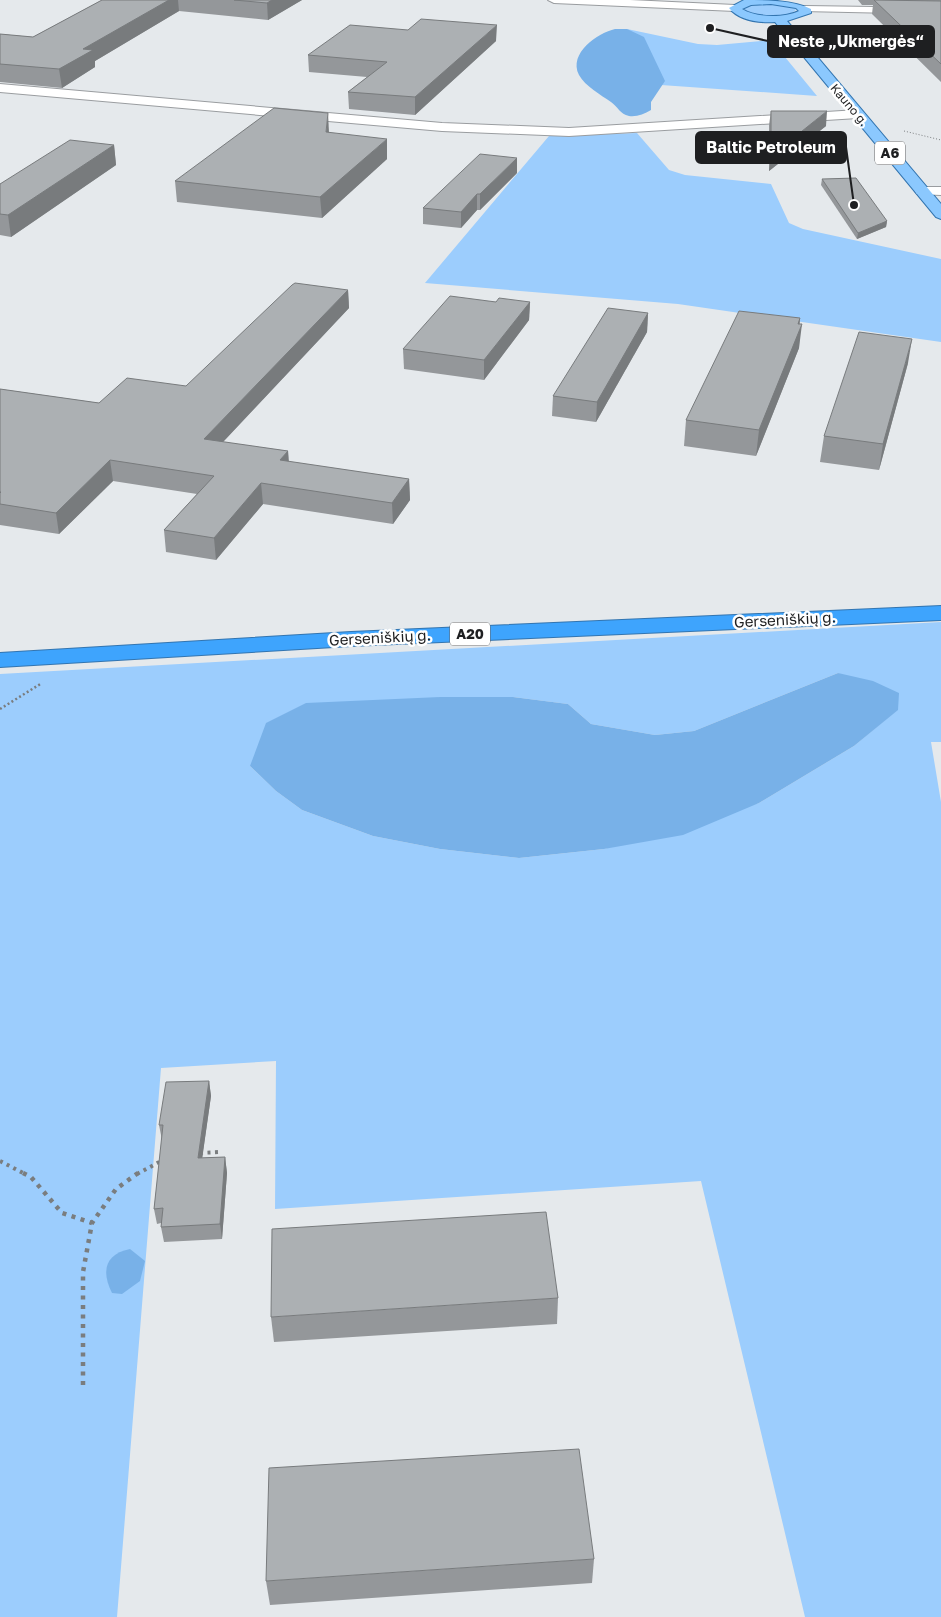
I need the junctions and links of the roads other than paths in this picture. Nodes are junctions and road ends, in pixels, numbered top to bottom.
1 (554, 0) edge
2 (763, 0) edge
3 (735, 8) junction
4 (806, 9) junction
5 (941, 11) edge
6 (778, 18) junction
7 (0, 88) edge
8 (858, 114) junction
9 (941, 190) edge
10 (922, 191) junction
11 (941, 214) edge
12 (941, 613) edge
13 (0, 660) edge

1 - 3 street
2 - 3 main road
2 - 4 main road
3 - 6 main road
4 - 5 street
4 - 6 main road
6 - 8 main road, Kauno g. / A6
7 - 8 street
8 - 10 main road, Kauno g. / A6
9 - 10 street
10 - 11 main road, Kauno g. / A6
12 - 13 highway, Gerseniškių g. / A20

